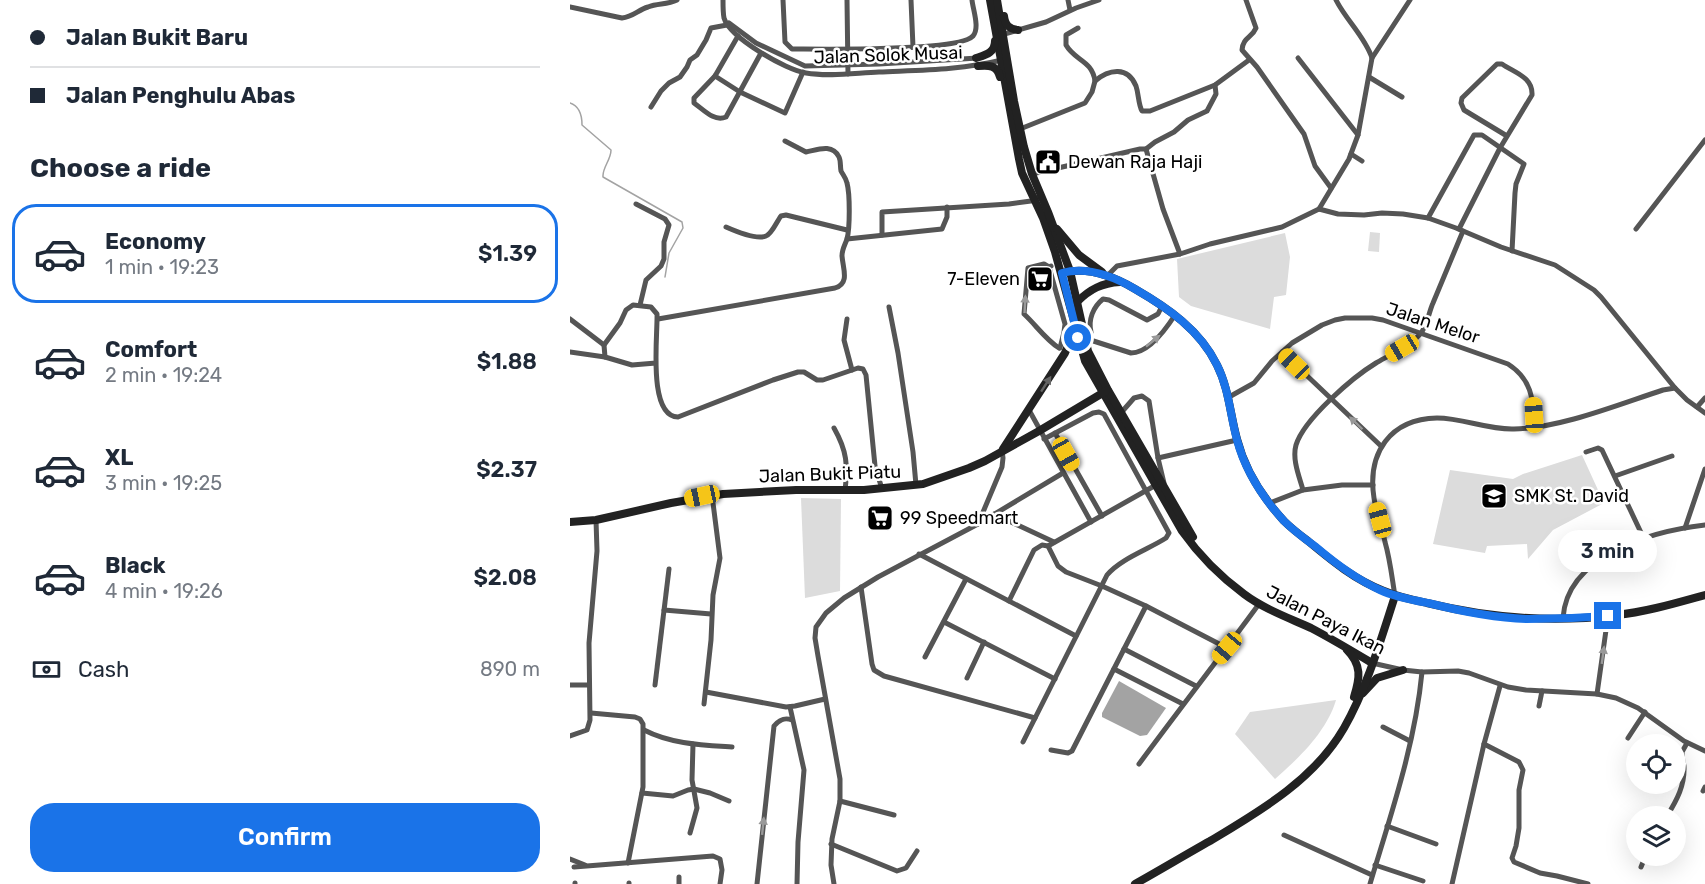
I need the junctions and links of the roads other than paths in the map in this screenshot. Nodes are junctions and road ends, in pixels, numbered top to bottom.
1 (677, 0) edge
2 (723, 0) edge
3 (783, 0) edge
4 (847, 0) edge
5 (911, 0) edge
6 (972, 0) edge
7 (989, 0) edge
8 (998, 0) edge
9 (1068, 0) edge
10 (1099, 0) edge
11 (1246, 0) edge
12 (1336, 0) edge
13 (1410, 0) edge
14 (570, 7) edge
15 (1070, 10) junction
16 (724, 17) junction
17 (727, 24) junction
18 (1078, 28) dead end
19 (1018, 30) junction
20 (1000, 35) junction
21 (738, 36) junction
22 (913, 48) junction
23 (847, 49) junction
24 (761, 53) junction
25 (1003, 56) junction
26 (1298, 58) dead end
27 (1372, 58) junction
28 (1249, 60) junction
29 (977, 62) junction
30 (848, 65) junction
31 (805, 66) junction
32 (803, 73) junction
33 (848, 74) junction
34 (715, 76) junction
35 (1369, 77) junction
36 (1095, 81) junction
37 (1215, 86) junction
38 (740, 92) junction
39 (1402, 98) dead end
40 (651, 107) dead end
41 (1020, 129) junction
42 (1358, 135) junction
43 (1507, 136) junction
44 (1015, 140) junction
45 (1705, 140) edge
46 (785, 141) dead end
47 (1500, 148) junction
48 (1143, 149) junction
49 (1351, 154) junction
50 (1362, 161) dead end
51 (1032, 174) junction
52 (1331, 188) junction
53 (1038, 198) junction
54 (636, 204) dead end
55 (946, 207) junction
56 (1319, 209) junction
57 (1048, 212) junction
58 (1428, 218) junction
59 (726, 227) dead end
60 (1636, 229) dead end
61 (847, 230) junction
62 (1461, 230) junction
63 (882, 235) junction
64 (847, 239) junction
65 (1512, 251) junction
66 (1180, 254) junction
67 (1059, 263) junction
68 (1049, 267) junction
69 (1066, 272) junction
70 (1107, 276) junction
71 (1122, 282) junction
72 (1077, 302) junction
73 (640, 305) junction
74 (1162, 306) junction
75 (889, 307) dead end
76 (1176, 315) junction
77 (570, 319) edge
78 (658, 319) junction
79 (847, 319) dead end
80 (1075, 325) junction
81 (1091, 332) dead end
82 (1421, 333) junction
83 (1084, 338) junction
84 (604, 345) junction
85 (1062, 350) junction
86 (570, 352) edge
87 (1282, 352) junction
88 (605, 357) junction
89 (656, 363) junction
90 (852, 370) junction
91 (1675, 388) junction
92 (1105, 392) junction
93 (1229, 397) junction
94 (1705, 398) edge
95 (1332, 399) junction
96 (1697, 407) junction
97 (1029, 410) junction
98 (1705, 412) edge
99 (1118, 415) junction
100 (834, 428) dead end
101 (1535, 428) junction
102 (1039, 431) junction
103 (1055, 433) junction
104 (1044, 439) junction
105 (1237, 440) junction
106 (1381, 446) junction
107 (1002, 450) junction
108 (1586, 452) dead end
109 (1672, 456) dead end
110 (1158, 458) junction
111 (1705, 469) edge
112 (1063, 473) junction
113 (1615, 476) junction
114 (1158, 484) junction
115 (916, 485) junction
116 (1373, 485) junction
117 (882, 489) junction
118 (1303, 490) junction
119 (845, 491) junction
120 (1146, 491) junction
121 (1166, 492) junction
122 (712, 495) junction
123 (1270, 503) junction
124 (994, 514) junction
125 (1102, 516) junction
126 (597, 520) junction
127 (570, 522) edge
128 (1091, 522) junction
129 (978, 524) junction
130 (1705, 525) edge
131 (1685, 528) junction
132 (1644, 538) junction
133 (1054, 542) junction
134 (1048, 546) junction
135 (919, 554) junction
136 (1215, 568) junction
137 (669, 569) dead end
138 (966, 579) junction
139 (1102, 586) junction
140 (861, 587) junction
141 (1705, 595) edge
142 (1395, 596) junction
143 (1009, 601) junction
144 (1259, 604) junction
145 (1146, 606) junction
146 (664, 609) junction
147 (711, 614) junction
148 (1608, 616) junction
149 (1563, 618) junction
150 (944, 622) junction
151 (1076, 636) junction
152 (984, 642) junction
153 (1342, 645) junction
154 (1227, 648) junction
155 (1124, 650) junction
156 (925, 657) dead end
157 (1372, 663) junction
158 (1114, 669) junction
159 (1403, 670) junction
160 (1422, 672) junction
161 (967, 678) dead end
162 (1055, 679) junction
163 (570, 685) edge
164 (589, 685) junction
165 (655, 685) dead end
166 (1196, 686) junction
167 (1500, 686) junction
168 (1542, 691) junction
169 (706, 692) junction
170 (1597, 694) junction
171 (1358, 698) junction
172 (825, 699) junction
173 (704, 704) dead end
174 (1183, 704) junction
175 (1539, 706) dead end
176 (782, 707) junction
177 (790, 707) junction
178 (1645, 712) junction
179 (591, 713) junction
180 (1035, 718) junction
181 (792, 720) junction
182 (774, 726) junction
183 (1344, 728) junction
184 (1383, 728) dead end
185 (644, 730) junction
186 (1631, 734) edge
187 (570, 736) edge
188 (1410, 741) junction
189 (1023, 742) dead end
190 (1687, 743) junction
191 (693, 744) junction
192 (1484, 744) junction
193 (732, 747) dead end
194 (1051, 750) dead end
195 (1705, 751) edge
196 (1139, 764) dead end
197 (694, 789) junction
198 (642, 793) junction
199 (729, 801) dead end
200 (840, 801) junction
201 (1673, 806) edge
202 (894, 815) dead end
203 (1388, 825) junction
204 (690, 833) dead end
205 (1284, 835) dead end
206 (831, 844) junction
207 (1437, 844) dead end
208 (916, 851) dead end
209 (570, 859) edge
210 (628, 863) junction
211 (1376, 865) junction
212 (574, 867) dead end
213 (588, 867) junction
214 (1372, 875) junction
215 (679, 877) dead end
216 (1423, 881) dead end
217 (679, 884) edge
218 (720, 884) edge
219 (757, 884) edge
220 (797, 884) edge
221 (834, 884) edge
222 (1134, 884) edge
223 (1370, 884) edge
224 (1452, 884) edge
225 (1588, 884) edge

1 - 14 street
2 - 16 street, Jalan Solok Musai
3 - 23 street
4 - 23 street
5 - 22 street
6 - 22 street
7 - 20 main road
7 - 29 main road
8 - 19 main road
8 - 20 main road
9 - 15 street
10 - 15 street
11 - 28 street
12 - 27 street
13 - 27 street
15 - 19 street
16 - 17 street, Jalan Solok Musai
16 - 31 street, Jalan Solok Musai
17 - 21 street, Jalan Solok Musai
17 - 40 street
18 - 36 street
19 - 20 street
20 - 25 main road
21 - 24 street, Jalan Solok Musai
21 - 34 street
22 - 23 street
23 - 30 street
24 - 32 street, Jalan Solok Musai
24 - 38 street
25 - 29 street, Jalan Solok Musai
25 - 41 main road
25 - 44 main road
26 - 42 street
27 - 35 street
28 - 37 street
28 - 52 street
29 - 30 street, Jalan Solok Musai
29 - 33 street, Jalan Solok Musai
29 - 44 main road
30 - 31 street, Jalan Solok Musai
30 - 33 street
31 - 32 street
32 - 33 street, Jalan Solok Musai
32 - 38 street
34 - 38 street
34 - 38 street
35 - 39 street
35 - 42 street
36 - 37 street
36 - 41 street
37 - 48 street
41 - 51 main road
42 - 49 street
43 - 43 street
43 - 47 street
44 - 53 main road
45 - 60 street
46 - 61 street
47 - 58 street
47 - 62 street
47 - 65 street
48 - 51 street
48 - 66 street
49 - 50 street
49 - 52 street
51 - 53 main road
52 - 56 street
53 - 55 street
53 - 57 main road
53 - 67 main road
54 - 73 street
55 - 63 street
55 - 63 street
56 - 58 street
56 - 66 street
57 - 69 main road
57 - 70 main road
58 - 62 street
59 - 61 street
61 - 64 street
62 - 65 street
62 - 82 street
63 - 64 street
64 - 78 street
65 - 91 street
66 - 70 street
67 - 68 street
67 - 69 main road
68 - 85 street
85 -> 68 street
69 - 70 main road
69 - 72 main road
69 - 80 main road
70 - 71 main road
71 - 72 main road
71 - 74 main road
72 - 83 main road
73 - 78 street
73 - 84 street
74 - 76 main road
74 - 81 street
75 - 115 street
83 -> 76 street
76 - 93 main road
77 - 84 street
78 - 89 street
79 - 90 street
80 - 85 main road
80 - 92 main road
82 - 87 street, Jalan Melor
82 - 95 street
82 - 101 street, Jalan Melor
83 - 92 main road
84 - 88 street
97 -> 85 main road
86 - 88 street
87 - 93 street, Jalan Melor
87 - 95 street
88 - 89 street
89 - 90 street
90 - 117 street
91 - 96 street
91 - 101 street
92 - 99 main road
92 - 102 main road, Jalan Bukit Piatu
93 - 105 main road
94 - 96 street
106 -> 95 street
95 - 118 street
96 - 98 street
97 - 102 street
97 - 107 main road
99 - 110 street
99 - 114 main road
100 - 119 street
101 - 106 street
102 - 104 street
102 - 107 main road, Jalan Bukit Piatu
103 - 104 street
103 - 120 street
103 - 125 street
104 - 112 street
105 - 110 street
105 - 123 main road
106 - 116 street
107 - 115 main road, Jalan Bukit Piatu
107 - 129 street
108 - 113 street
109 - 113 street
110 - 121 street
111 - 131 street
112 - 124 street
112 - 128 street
113 - 132 street
114 - 120 street
114 - 121 main road, Jalan Paya Ikan
114 - 136 main road, Jalan Paya Ikan
115 - 117 main road, Jalan Bukit Piatu
116 - 118 street
116 - 142 street
117 - 119 main road, Jalan Bukit Piatu
118 - 123 street
119 - 122 main road, Jalan Bukit Piatu
120 - 125 street
120 - 139 street
121 - 136 main road, Jalan Paya Ikan
122 - 126 main road, Jalan Bukit Piatu
122 - 147 street
123 - 142 main road
124 - 129 street
124 - 133 street
125 - 128 street
126 - 127 main road, Jalan Bukit Piatu
126 - 164 street
128 - 133 street
129 - 135 street
130 - 131 street
131 - 132 street
132 - 149 street
133 - 134 street
134 - 139 street
134 - 143 street
135 - 138 street
135 - 140 street
136 - 144 main road, Jalan Paya Ikan
137 - 146 street
138 - 143 street
138 - 150 street
139 - 145 street
139 - 151 street
140 - 172 street
140 - 180 street
141 - 148 main road
142 - 149 main road
142 - 157 main road
143 - 151 street
144 - 153 main road, Jalan Paya Ikan
144 - 154 street
145 - 154 street
145 - 155 street
146 - 147 street
146 - 165 street
147 - 169 street
148 - 149 main road
170 -> 148 street
150 - 152 street
150 - 156 street
151 - 162 street
152 - 161 street
152 - 162 street
153 - 157 main road, Jalan Paya Ikan
153 - 183 main road
154 - 166 street
155 - 158 street
155 - 166 street
157 - 159 street, Jalan Paya Ikan
157 - 171 main road
158 - 174 street
158 - 194 street
159 - 160 street, Jalan Paya Ikan
159 - 171 main road
160 - 167 street, Jalan Paya Ikan
160 - 188 street
162 - 180 street
163 - 164 street
164 - 179 street
166 - 174 street
167 - 168 street, Jalan Paya Ikan
167 - 192 street
168 - 170 street, Jalan Paya Ikan
168 - 175 street
169 - 173 street
169 - 176 street
170 - 178 street, Jalan Paya Ikan
171 - 183 main road
172 - 177 street
172 - 200 street
174 - 196 street
176 - 177 street
176 - 182 street
177 - 181 street
178 - 186 street
178 - 190 street, Jalan Paya Ikan
179 - 185 street
179 - 187 street
180 - 189 street
181 - 182 street
181 - 220 street
219 -> 182 street
183 - 222 main road
184 - 188 street
185 - 191 street
185 - 198 street
188 - 203 street
190 - 195 street, Jalan Paya Ikan
190 - 201 street
191 - 193 street
191 - 197 street
192 - 224 street
192 - 225 street
197 - 198 street
197 - 199 street
197 - 204 street
198 - 210 street
200 - 202 street
200 - 206 street
203 - 207 street
203 - 211 street
205 - 214 street
206 - 208 street
206 - 221 street
209 - 213 street
210 - 213 street
210 - 218 street
211 - 214 street
211 - 216 street
212 - 213 street
214 - 223 street
215 - 217 street

